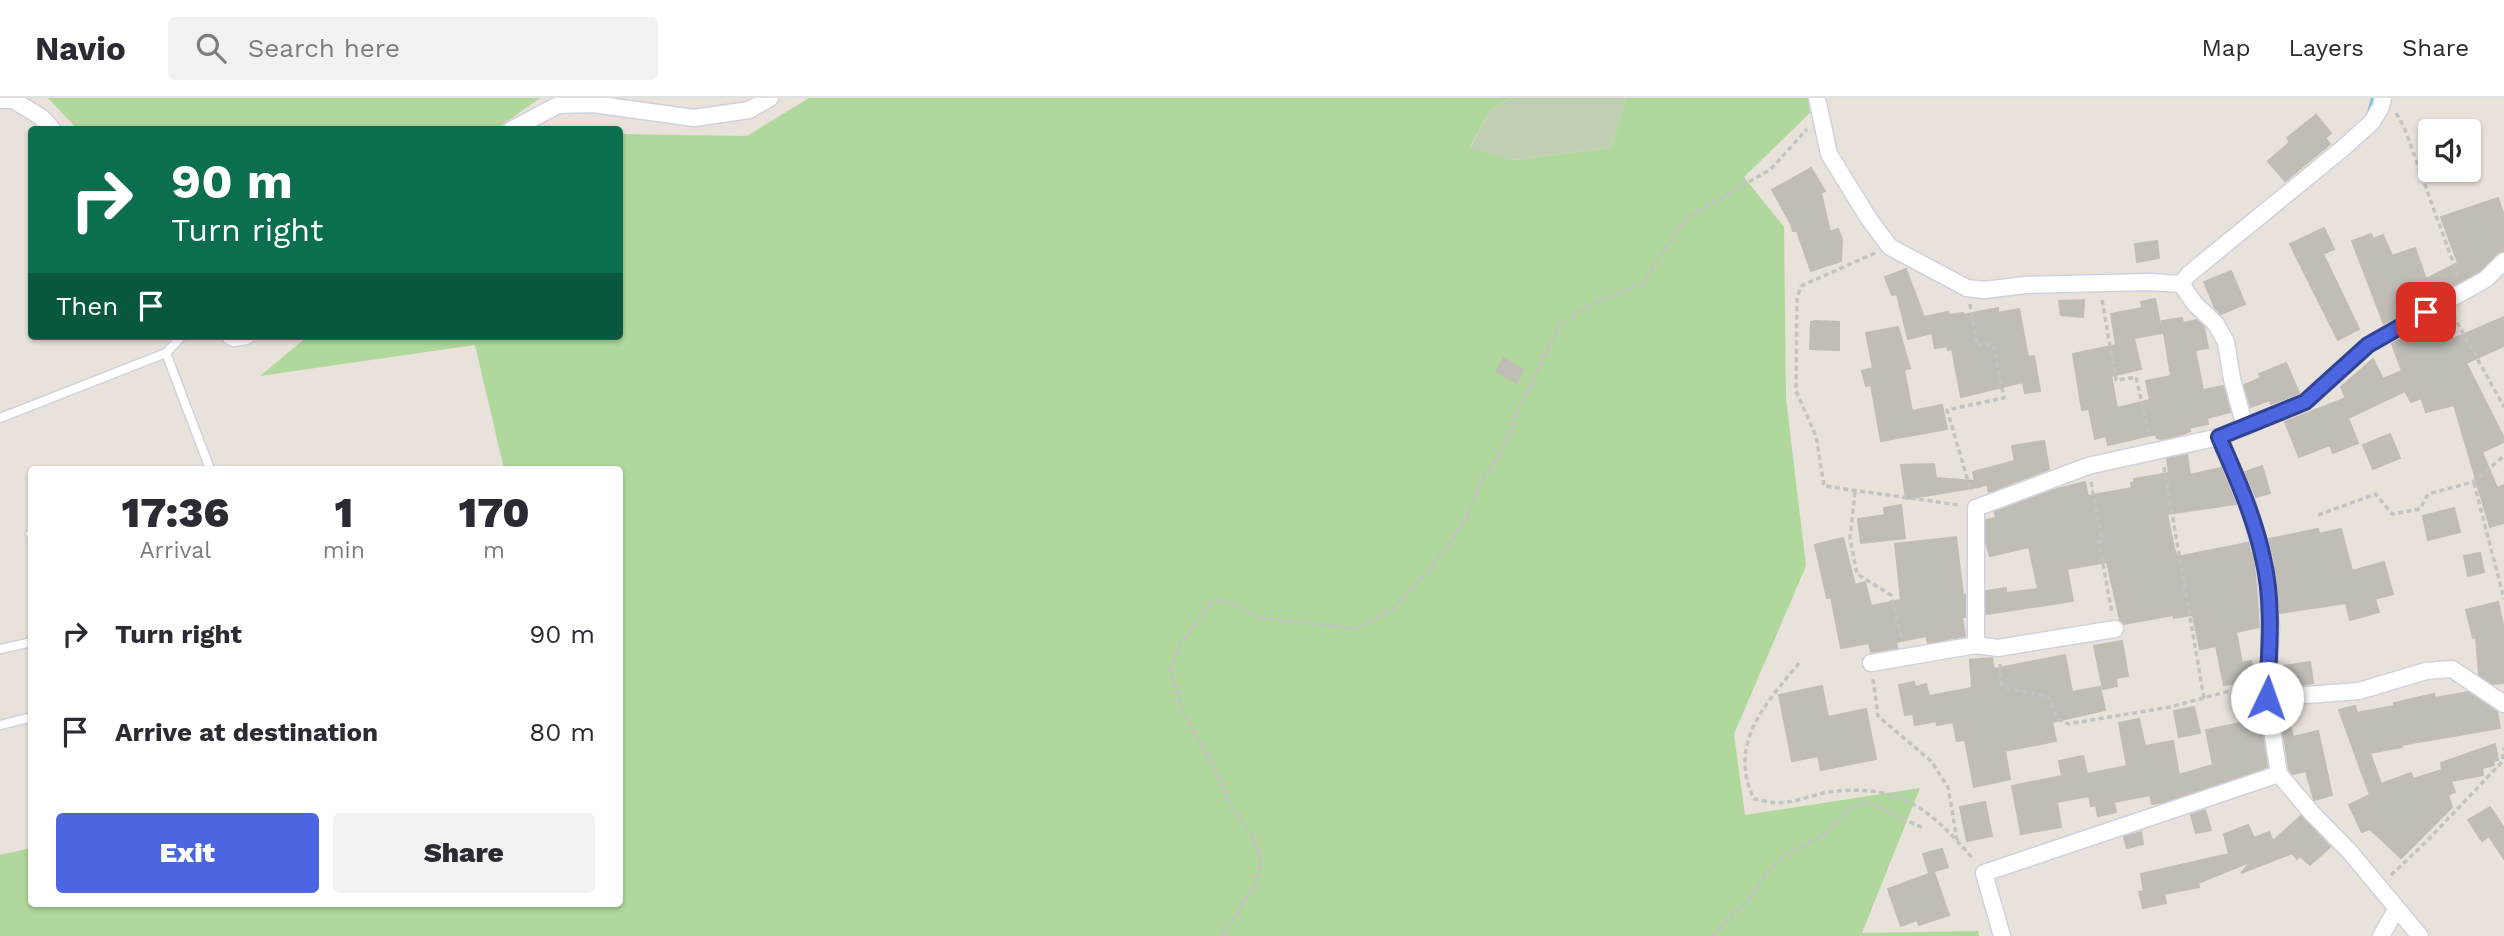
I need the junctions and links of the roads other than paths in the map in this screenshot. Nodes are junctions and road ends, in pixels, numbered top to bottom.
1 (770, 98) edge
2 (1817, 98) edge
3 (9, 99) edge
4 (2388, 103) edge
5 (49, 126) edge
6 (514, 126) edge
7 (2504, 261) edge
8 (2181, 284) junction
9 (178, 340) edge
10 (166, 353) junction
11 (0, 418) edge
12 (2245, 427) junction
13 (2219, 437) junction
14 (209, 466) edge
15 (2115, 629) road end
16 (28, 643) edge
17 (1976, 645) junction
18 (0, 649) edge
19 (1871, 663) road end
20 (2267, 690) junction
21 (2504, 704) edge
22 (28, 718) edge
23 (0, 725) edge
24 (2279, 774) junction
25 (2396, 910) junction
26 (2002, 936) edge
27 (2381, 936) edge
28 (2420, 936) edge

1 - 6 street
2 - 8 street
3 - 5 street
4 - 8 street
7 - 12 street
8 - 12 street
9 - 10 lane
10 - 11 lane
10 - 14 lane
12 - 13 street
13 - 17 street
13 - 20 street
15 - 17 street
16 - 18 lane
17 - 19 street
20 - 21 street
20 - 24 street
22 - 23 lane
24 - 25 street
24 - 26 street
25 - 27 street
25 - 28 street

